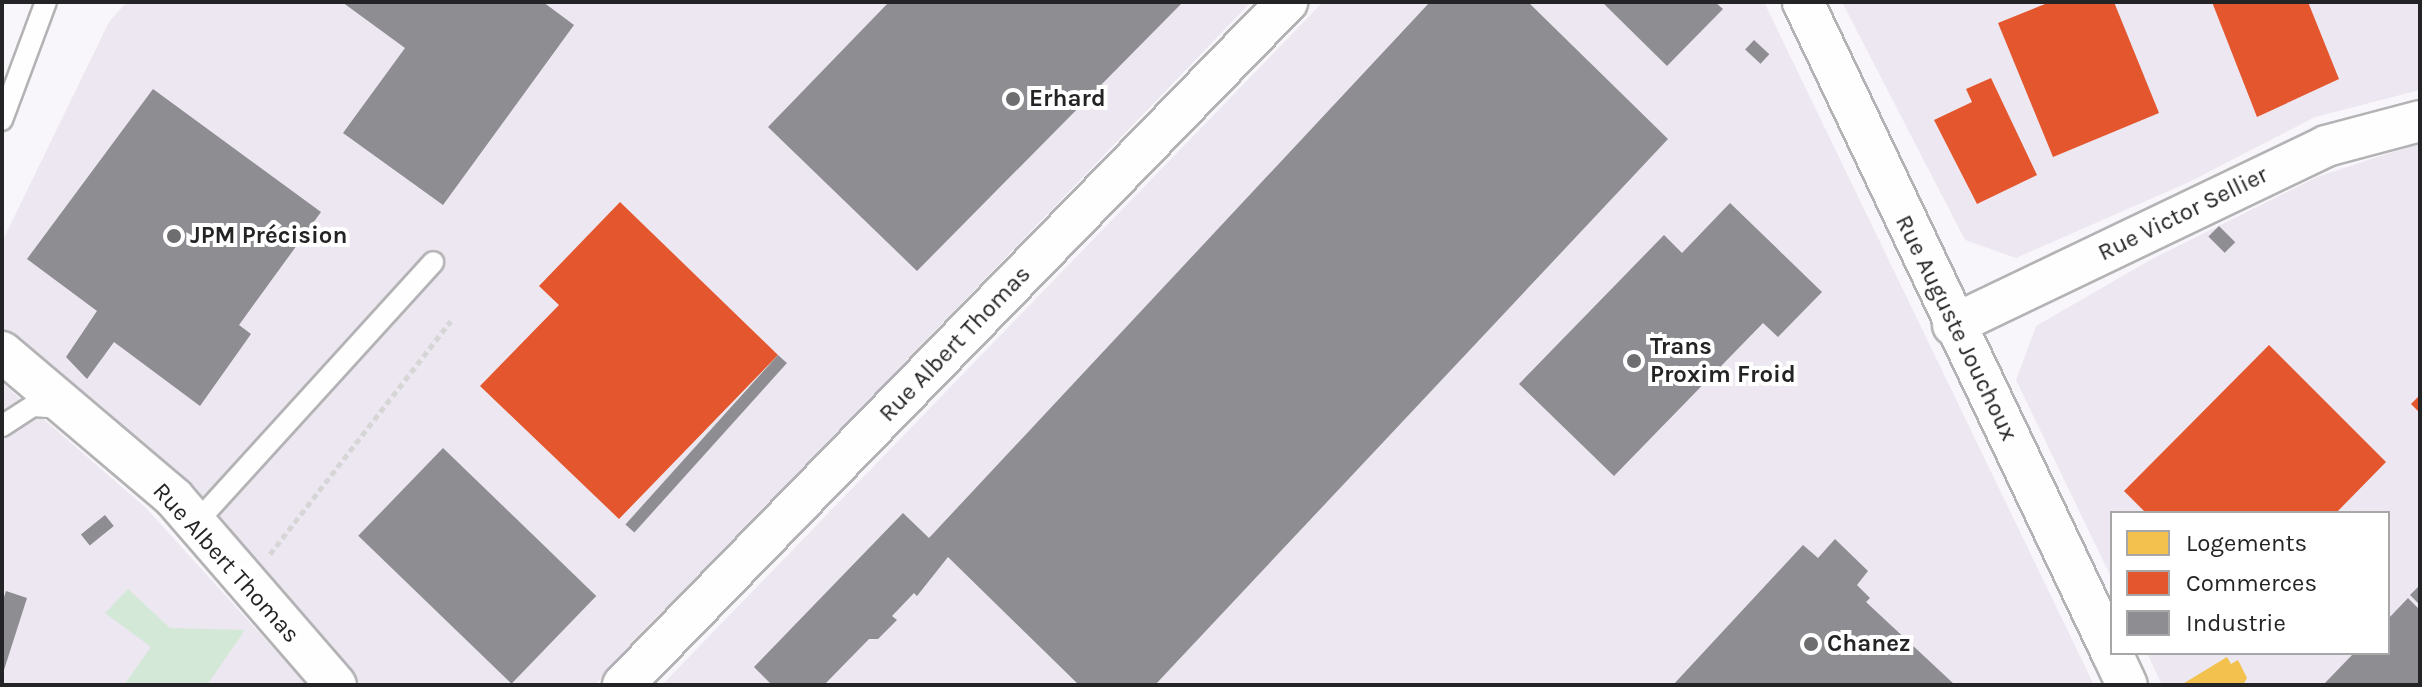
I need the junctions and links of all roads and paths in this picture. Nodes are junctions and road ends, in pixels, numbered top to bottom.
1 (46, 2) edge
2 (1287, 2) edge
3 (1803, 2) edge
4 (2, 120) edge
5 (2420, 121) edge
6 (433, 262) dead end
7 (451, 321) dead end
8 (1953, 325) junction
9 (2, 352) edge
10 (67, 408) junction
11 (2, 426) edge
12 (195, 524) junction
13 (245, 585) junction
14 (2110, 649) edge
15 (2113, 655) edge
16 (336, 685) edge
17 (623, 685) edge
18 (2127, 685) edge

1 - 4 lane
2 - 17 street, Rue Albert Thomas
3 - 8 street, Rue Auguste Jouchoux
5 - 8 street, Rue Victor Sellier
6 - 12 lane
7 - 13 path
8 - 14 street, Rue Auguste Jouchoux
9 - 10 street, Rue Albert Thomas
10 - 11 lane
10 - 12 street, Rue Albert Thomas
12 - 13 street, Rue Albert Thomas
13 - 16 street, Rue Albert Thomas
15 - 18 street, Rue Auguste Jouchoux

